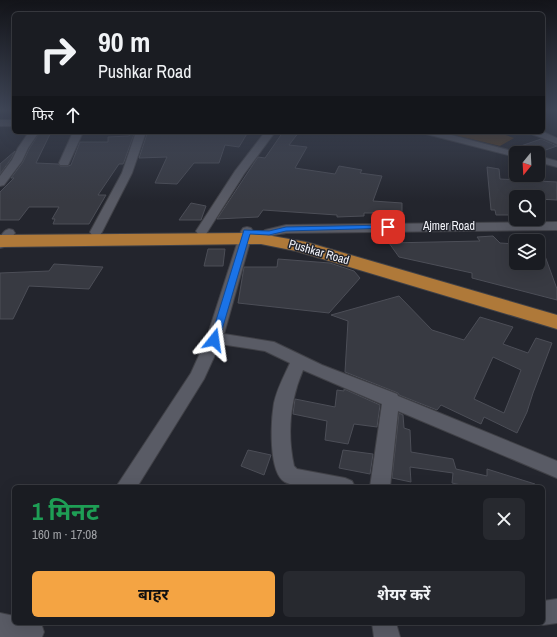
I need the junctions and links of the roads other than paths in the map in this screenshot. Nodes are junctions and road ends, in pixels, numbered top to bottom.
1 (28, 141) edge
2 (74, 141) edge
3 (138, 141) edge
4 (264, 141) edge
5 (464, 141) edge
6 (509, 152) edge
7 (545, 161) edge
8 (64, 163) dead end
9 (557, 164) edge
10 (0, 182) edge
11 (557, 226) edge
12 (202, 231) junction
13 (96, 232) junction
14 (557, 232) edge
15 (265, 236) junction
16 (2, 238) edge
17 (557, 312) edge
18 (557, 322) edge
19 (215, 338) junction
20 (300, 360) junction
21 (391, 399) junction
22 (557, 470) edge
23 (127, 485) edge
24 (335, 485) edge
25 (380, 485) edge
26 (557, 611) edge
27 (545, 612) edge
28 (0, 625) edge
29 (384, 625) edge
30 (33, 631) edge
31 (387, 637) edge

1 - 10 street
2 - 8 street
3 - 13 street
4 - 12 street
5 - 6 street
7 - 9 street
11 - 15 street, Ajmer Road
12 - 13 highway, Pushkar Road
12 - 15 highway, Pushkar Road
13 - 16 highway, Pushkar Road
14 - 15 street, Ajmer Road
15 - 16 highway, Pushkar Road
15 - 17 highway, Pushkar Road
15 - 18 highway, Pushkar Road
15 - 19 street
19 - 20 street
19 - 23 street
20 - 21 street
20 - 24 street
21 - 22 street
21 - 25 street
26 - 27 street
28 - 30 street
29 - 31 street

